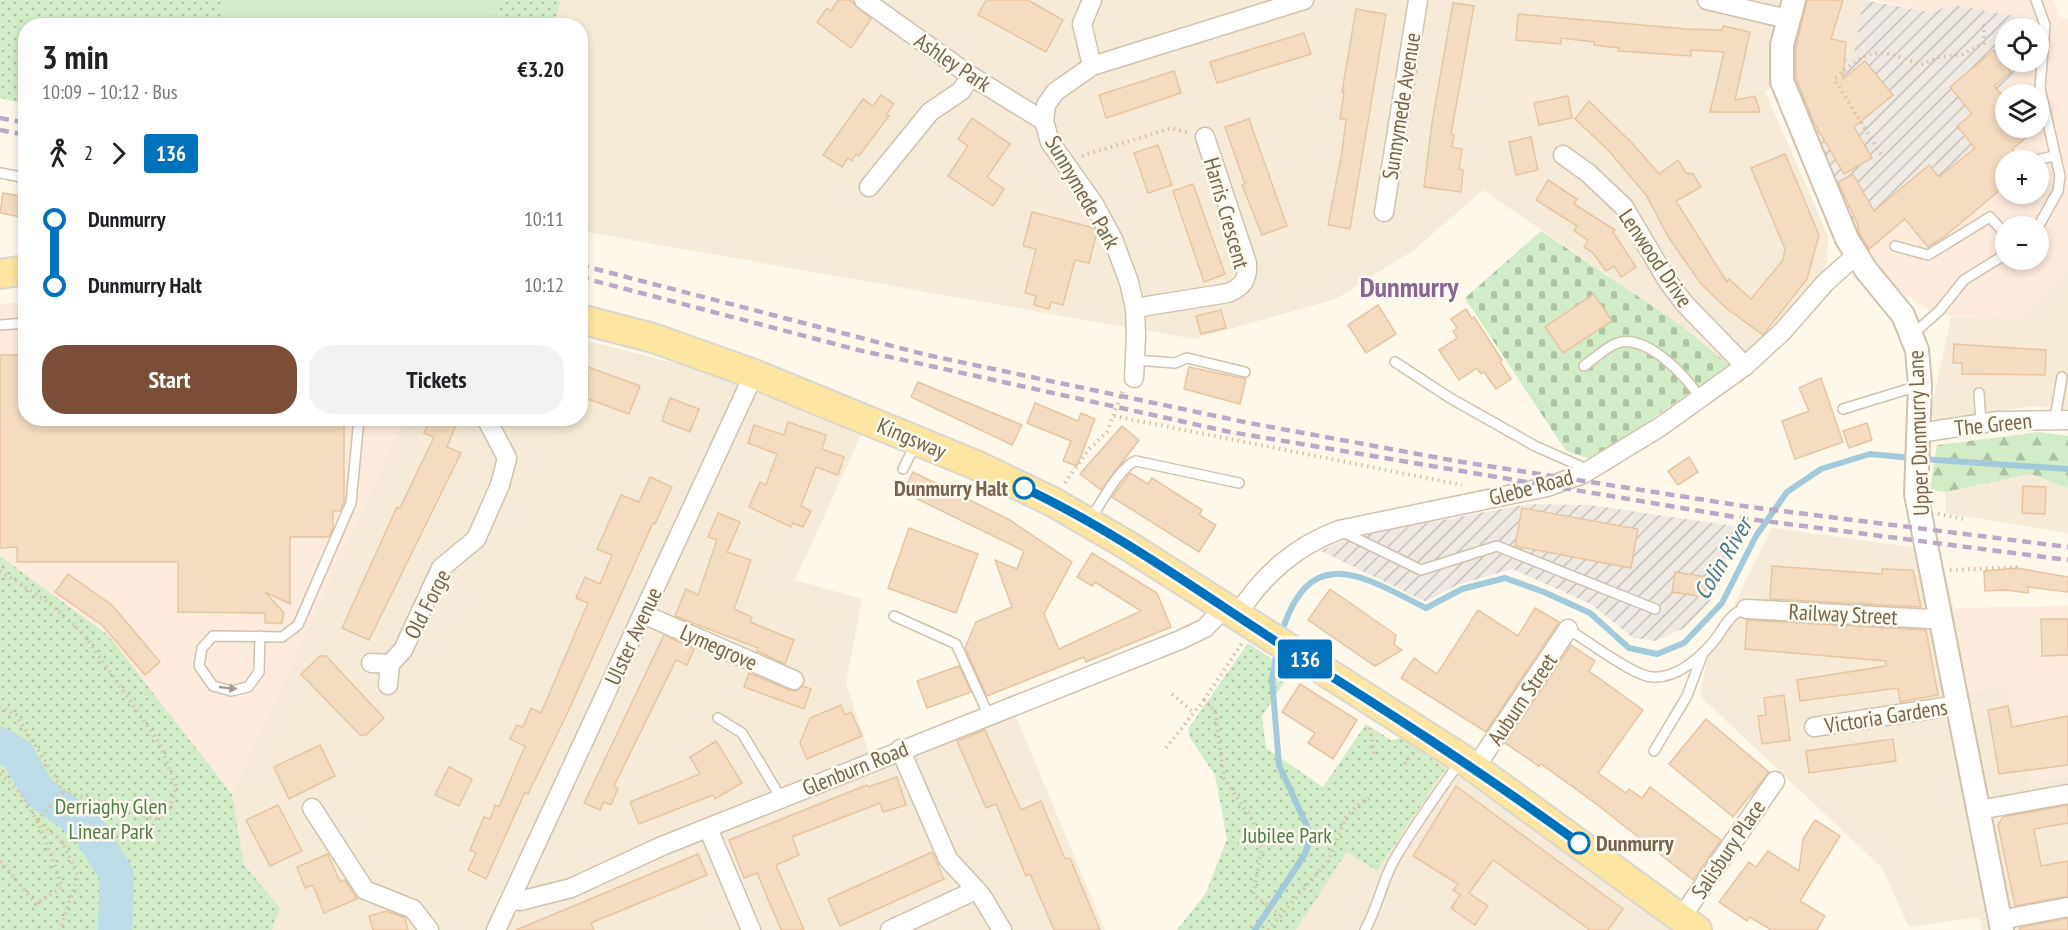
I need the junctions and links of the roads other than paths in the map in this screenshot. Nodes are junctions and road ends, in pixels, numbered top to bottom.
1 (864, 0) edge
2 (1092, 0) edge
3 (1304, 0) edge
4 (1418, 0) edge
5 (1707, 0) edge
6 (2036, 0) edge
7 (1791, 10) edge
8 (1092, 66) junction
9 (971, 76) junction
10 (1044, 121) junction
11 (1204, 137) road end
12 (1563, 155) dead end
13 (2054, 156) junction
14 (2049, 157) edge
15 (0, 173) edge
16 (18, 176) edge
17 (869, 187) dead end
18 (1384, 212) dead end
19 (2044, 216) edge
20 (1995, 223) edge
21 (1895, 246) dead end
22 (1856, 255) junction
23 (1995, 261) edge
24 (18, 271) edge
25 (0, 274) edge
26 (1135, 308) junction
27 (588, 321) edge
28 (18, 324) edge
29 (0, 325) edge
30 (1913, 334) junction
31 (1395, 362) dead end
32 (1584, 366) dead end
33 (1745, 366) junction
34 (1135, 369) joint
35 (1245, 372) dead end
36 (754, 374) junction
37 (2062, 377) dead end
38 (1920, 385) junction
39 (1979, 393) dead end
40 (1700, 399) junction
41 (1843, 408) dead end
42 (2062, 419) edge
43 (1981, 423) junction
44 (358, 426) edge
45 (490, 426) edge
46 (1918, 438) junction
47 (917, 441) junction
48 (903, 469) dead end
49 (1589, 470) junction
50 (1239, 483) dead end
51 (1088, 522) junction
52 (1339, 530) junction
53 (1655, 609) dead end
54 (1746, 609) joint
55 (643, 614) junction
56 (894, 615) dead end
57 (1941, 616) junction
58 (1245, 621) junction
59 (1568, 629) joint
60 (260, 636) junction
61 (1704, 651) junction
62 (371, 663) dead end
63 (390, 664) junction
64 (794, 680) dead end
65 (388, 685) dead end
66 (1958, 705) junction
67 (989, 716) junction
68 (718, 718) dead end
69 (1814, 727) dead end
70 (900, 749) junction
71 (1654, 751) dead end
72 (1468, 763) junction
73 (1775, 781) dead end
74 (2068, 794) edge
75 (781, 798) junction
76 (312, 808) dead end
77 (1979, 810) junction
78 (708, 828) junction
79 (976, 890) junction
80 (511, 898) junction
81 (2068, 907) edge
82 (1689, 924) edge
83 (2001, 925) edge
84 (429, 930) edge
85 (496, 930) edge
86 (751, 930) edge
87 (890, 930) edge
88 (1002, 930) edge
89 (1365, 930) edge

1 - 9 street, Ashley Park
2 - 8 street
3 - 8 street, Sunnymede Park
4 - 18 street, Sunnymede Avenue
5 - 7 street
6 - 13 lane
7 - 22 street, Upper Dunmurry Lane
8 - 10 street, Sunnymede Park
9 - 10 street, Ashley Park
9 - 17 street
10 - 26 street, Sunnymede Park
11 - 26 street, Harris Crescent
12 - 33 street, Lenwood Drive
13 - 14 lane
13 - 19 lane
15 - 16 lane
20 - 21 lane
22 - 30 street, Upper Dunmurry Lane
22 - 33 street, Glebe Road
23 - 30 lane
24 - 25 main road
26 - 34 street, Sunnymede Park
27 - 36 main road, Kingsway
28 - 29 lane
30 - 38 street, Upper Dunmurry Lane
31 - 49 lane
32 - 40 lane
33 - 40 street, Glebe Road
34 - 35 lane
36 - 47 main road, Kingsway
36 - 55 street, Ulster Avenue
37 - 42 lane
38 - 41 lane
38 - 46 street, Upper Dunmurry Lane
39 - 43 lane
40 - 49 street, Glebe Road
42 - 43 street, The Green
43 - 46 street, The Green
44 - 60 lane
45 - 63 street, Old Forge
46 - 57 street, Upper Dunmurry Lane
47 - 48 lane
47 - 51 main road, Kingsway
49 - 52 street, Glebe Road
50 - 51 lane
51 - 58 main road, Kingsway
52 - 53 lane
52 - 58 street, Glebe Road
54 - 57 street, Railway Street
54 - 61 lane
55 - 64 street, Lymegrove
55 - 80 street, Ulster Avenue
56 - 67 lane
57 - 66 street, Upper Dunmurry Lane
58 - 67 street, Glenburn Road
58 - 72 main road, Kingsway
59 - 61 lane
59 - 72 street, Auburn Street
60 -> 60 lane
61 - 71 lane
62 - 63 street, Old Forge
63 - 65 street, Old Forge
66 - 69 street, Victoria Gardens
66 - 77 street, Upper Dunmurry Lane
67 - 70 street, Glenburn Road
68 - 75 lane
70 - 75 street, Glenburn Road
70 - 79 street
72 - 82 main road, Kingsway
72 - 89 lane
73 - 82 street, Salisbury Place
74 - 77 street
75 - 78 street, Glenburn Road
76 - 84 street
77 - 83 street, Upper Dunmurry Lane
78 - 80 street, Glenburn Road
78 - 86 street
79 - 87 street
79 - 88 street
80 - 85 street
81 - 83 street

